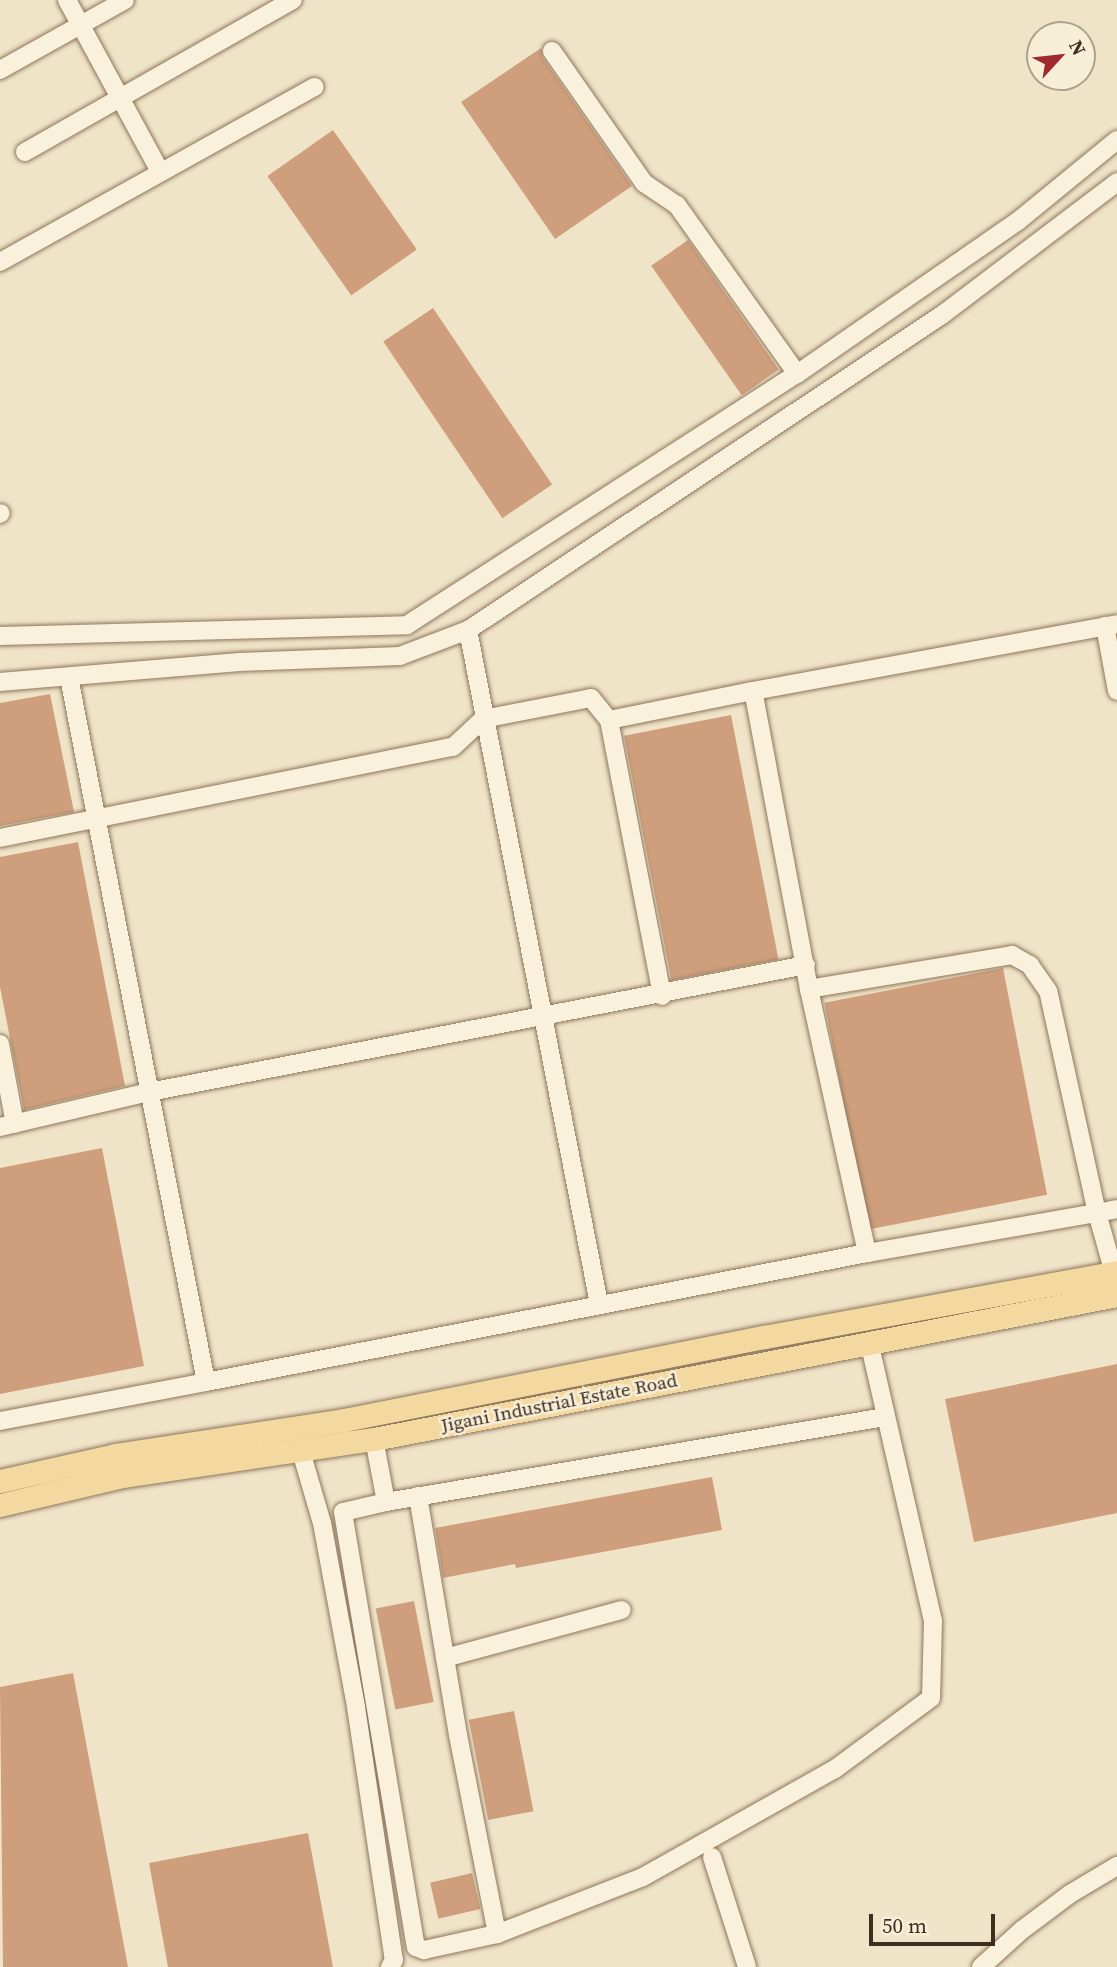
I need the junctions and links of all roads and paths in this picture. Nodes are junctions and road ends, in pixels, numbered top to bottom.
1 (67, 0) edge
2 (125, 0) edge
3 (293, 0) edge
4 (80, 25) junction
5 (552, 51) dead end
6 (0, 70) edge
7 (315, 87) dead end
8 (121, 98) junction
9 (1117, 140) edge
10 (25, 152) dead end
11 (160, 171) junction
12 (1117, 182) edge
13 (0, 262) edge
14 (797, 374) junction
15 (1111, 625) edge
16 (468, 630) junction
17 (0, 636) edge
18 (69, 677) junction
19 (0, 682) edge
20 (753, 691) junction
21 (1117, 691) edge
22 (483, 719) junction
23 (609, 720) junction
24 (96, 820) junction
25 (0, 838) edge
26 (806, 965) junction
27 (809, 989) junction
28 (662, 996) junction
29 (544, 1018) junction
30 (0, 1044) edge
31 (149, 1092) junction
32 (7, 1125) edge
33 (1117, 1209) edge
34 (1097, 1213) junction
35 (867, 1253) junction
36 (1116, 1280) edge
37 (599, 1304) junction
38 (869, 1342) junction
39 (206, 1382) junction
40 (885, 1417) junction
41 (0, 1421) edge
42 (374, 1439) junction
43 (300, 1448) junction
44 (0, 1481) edge
45 (418, 1496) junction
46 (386, 1502) junction
47 (0, 1505) edge
48 (622, 1610) dead end
49 (445, 1658) junction
50 (712, 1857) dead end
51 (1117, 1867) edge
52 (497, 1934) junction
53 (390, 1967) edge
54 (747, 1967) edge
55 (981, 1967) edge

1 - 4 street
2 - 4 street
3 - 8 street
4 - 6 street
4 - 8 street
5 - 14 street
7 - 11 street
8 - 10 street
8 - 11 street
9 - 14 street
11 - 13 street
12 - 16 street
14 - 17 street
15 - 20 street
15 - 21 street
16 - 18 street
16 - 22 street
18 - 19 street
18 - 24 street
20 - 23 street
20 - 26 street
22 - 23 street
22 - 24 street
22 - 29 street
23 - 28 street
24 - 25 street
24 - 31 street
26 - 27 street
26 - 28 street
27 - 34 street
27 - 35 street
28 - 29 street
29 - 31 street
29 - 37 street
30 - 32 street
31 - 32 street
31 - 39 street
33 - 34 street
34 - 35 street
34 - 36 street
35 - 37 street
36 - 38 main road, Jigani Industrial Estate Road
36 - 44 main road, Jigani Industrial Estate Road
37 - 39 street
38 - 40 street
38 - 42 main road, Jigani Industrial Estate Road
39 - 41 street
40 - 45 street
40 - 52 street
42 - 43 main road, Jigani Industrial Estate Road
42 - 46 street
43 - 47 main road, Jigani Industrial Estate Road
43 - 53 street
45 - 46 street
45 - 49 street
46 - 52 street
48 - 49 street
49 - 52 street
50 - 54 street
51 - 55 street

